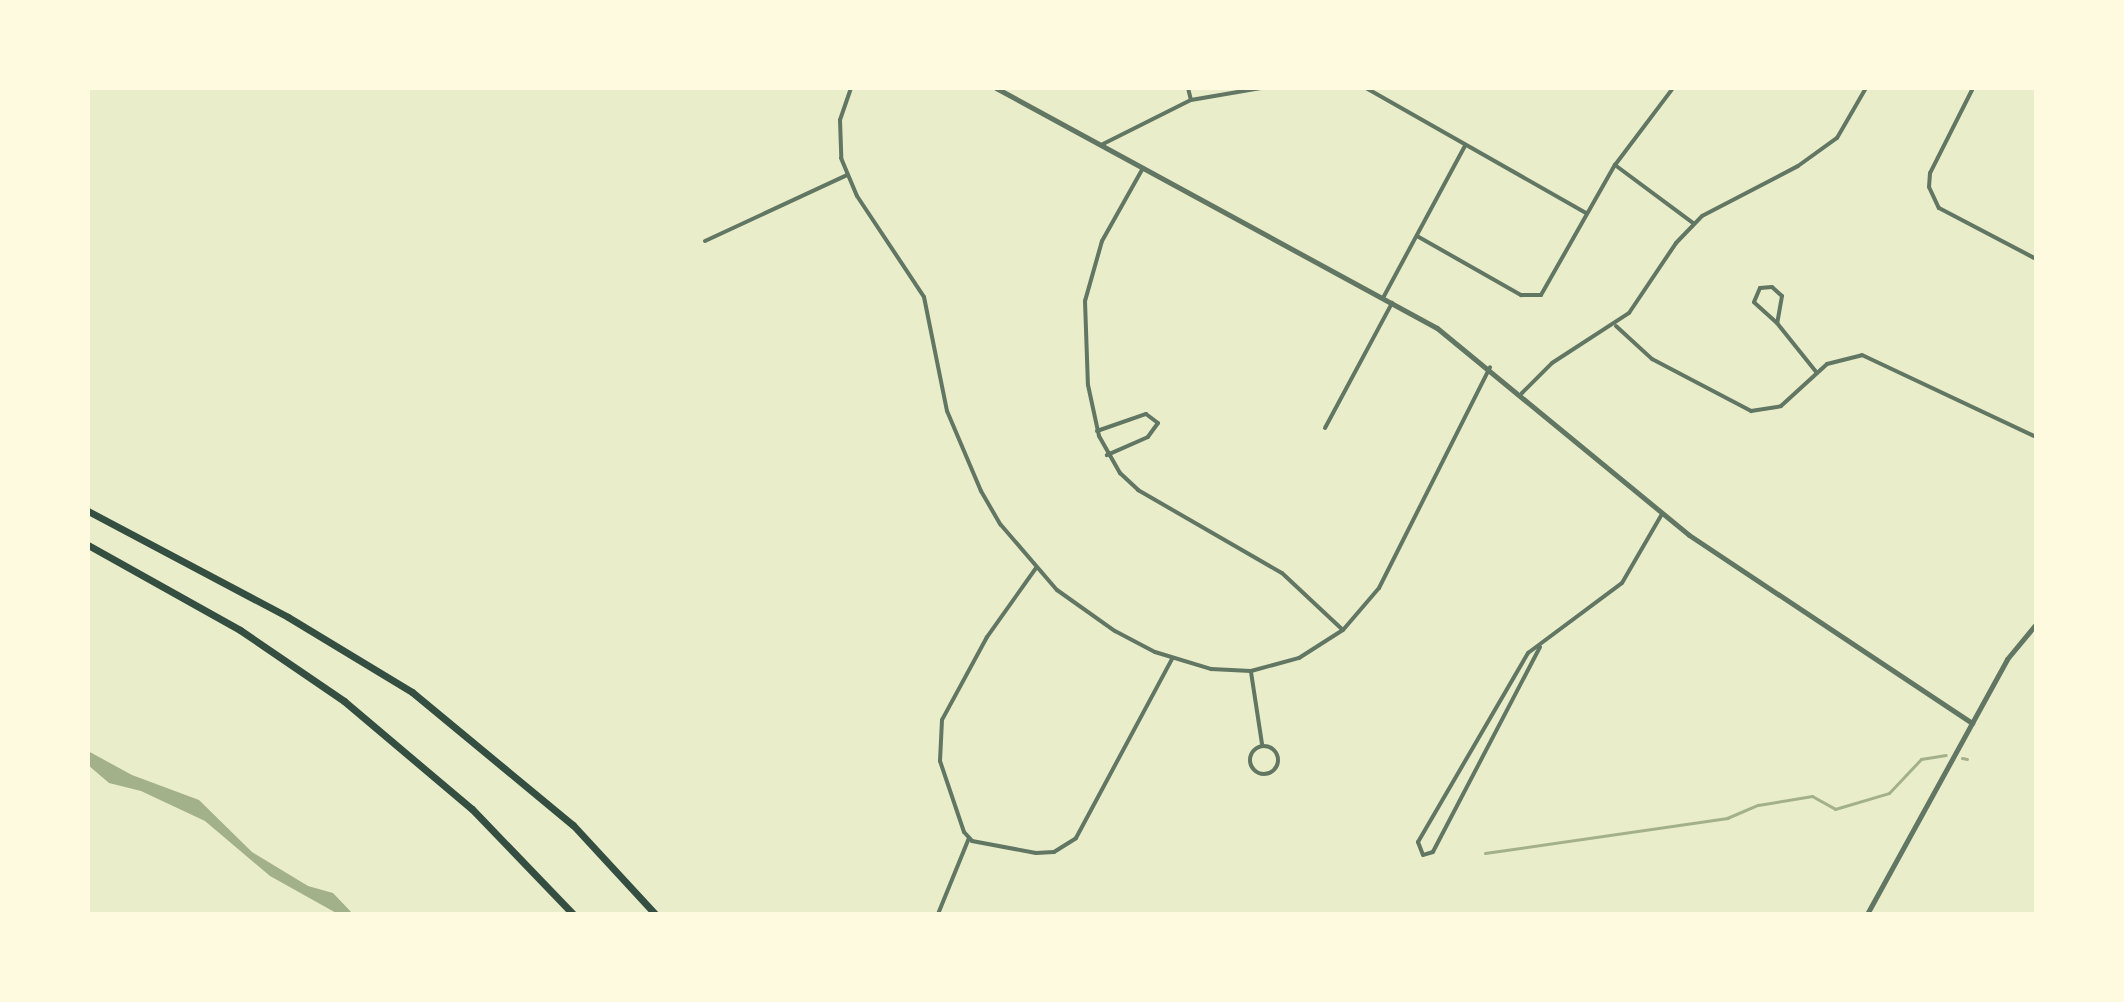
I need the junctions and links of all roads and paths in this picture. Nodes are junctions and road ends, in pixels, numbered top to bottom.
1 (851, 88) edge
2 (996, 88) edge
3 (1188, 88) edge
4 (1261, 88) edge
5 (1366, 88) edge
6 (1673, 88) edge
7 (1866, 88) edge
8 (1973, 88) edge
9 (1191, 100) junction
10 (1101, 145) junction
11 (1465, 146) junction
12 (1615, 165) junction
13 (1143, 168) junction
14 (847, 175) junction
15 (1586, 213) junction
16 (1694, 223) junction
17 (1417, 236) junction
18 (705, 241) dead end
19 (2036, 259) edge
20 (1383, 298) junction
21 (1392, 303) junction
22 (1777, 323) junction
23 (1616, 326) junction
24 (1490, 367) junction
25 (1817, 373) junction
26 (1522, 393) junction
27 (1325, 428) dead end
28 (1097, 431) junction
29 (2036, 437) edge
30 (1107, 455) junction
31 (88, 511) edge
32 (1662, 514) junction
33 (88, 545) edge
34 (1036, 568) junction
35 (2036, 624) edge
36 (1343, 630) junction
37 (1540, 647) junction
38 (1172, 659) junction
39 (1251, 671) junction
40 (1496, 710) junction
41 (1506, 716) junction
42 (1972, 723) junction
43 (1262, 744) junction
44 (969, 838) junction
45 (573, 914) edge
46 (655, 914) edge
47 (938, 914) edge
48 (1867, 914) edge

1 - 14 street
2 - 10 street
3 - 9 street
4 - 9 street
5 - 11 street
6 - 12 street
7 - 16 street
8 - 19 street
9 - 10 street
10 - 13 street
11 - 15 street
11 - 17 street
12 - 15 street
12 - 16 street
13 - 20 street
13 - 28 street
14 - 18 street
14 - 34 street
15 - 17 street
16 - 23 street
17 - 20 street
20 - 21 street
21 - 24 street
21 - 27 street
22 - 22 street
22 - 25 street
23 - 25 street
23 - 26 street
24 - 26 street
24 - 36 street
25 - 29 street
26 - 32 street
28 - 30 street
28 - 30 street
30 - 36 street
31 - 46 highway
32 - 37 street
32 - 42 street
33 - 45 highway
34 - 38 street
34 - 44 street
35 - 42 street
36 - 39 street
37 - 40 street
37 - 41 street
38 - 39 street
38 - 44 street
39 - 43 street
40 - 41 street
40 - 41 street
42 - 48 street
43 - 43 street
44 - 47 street

